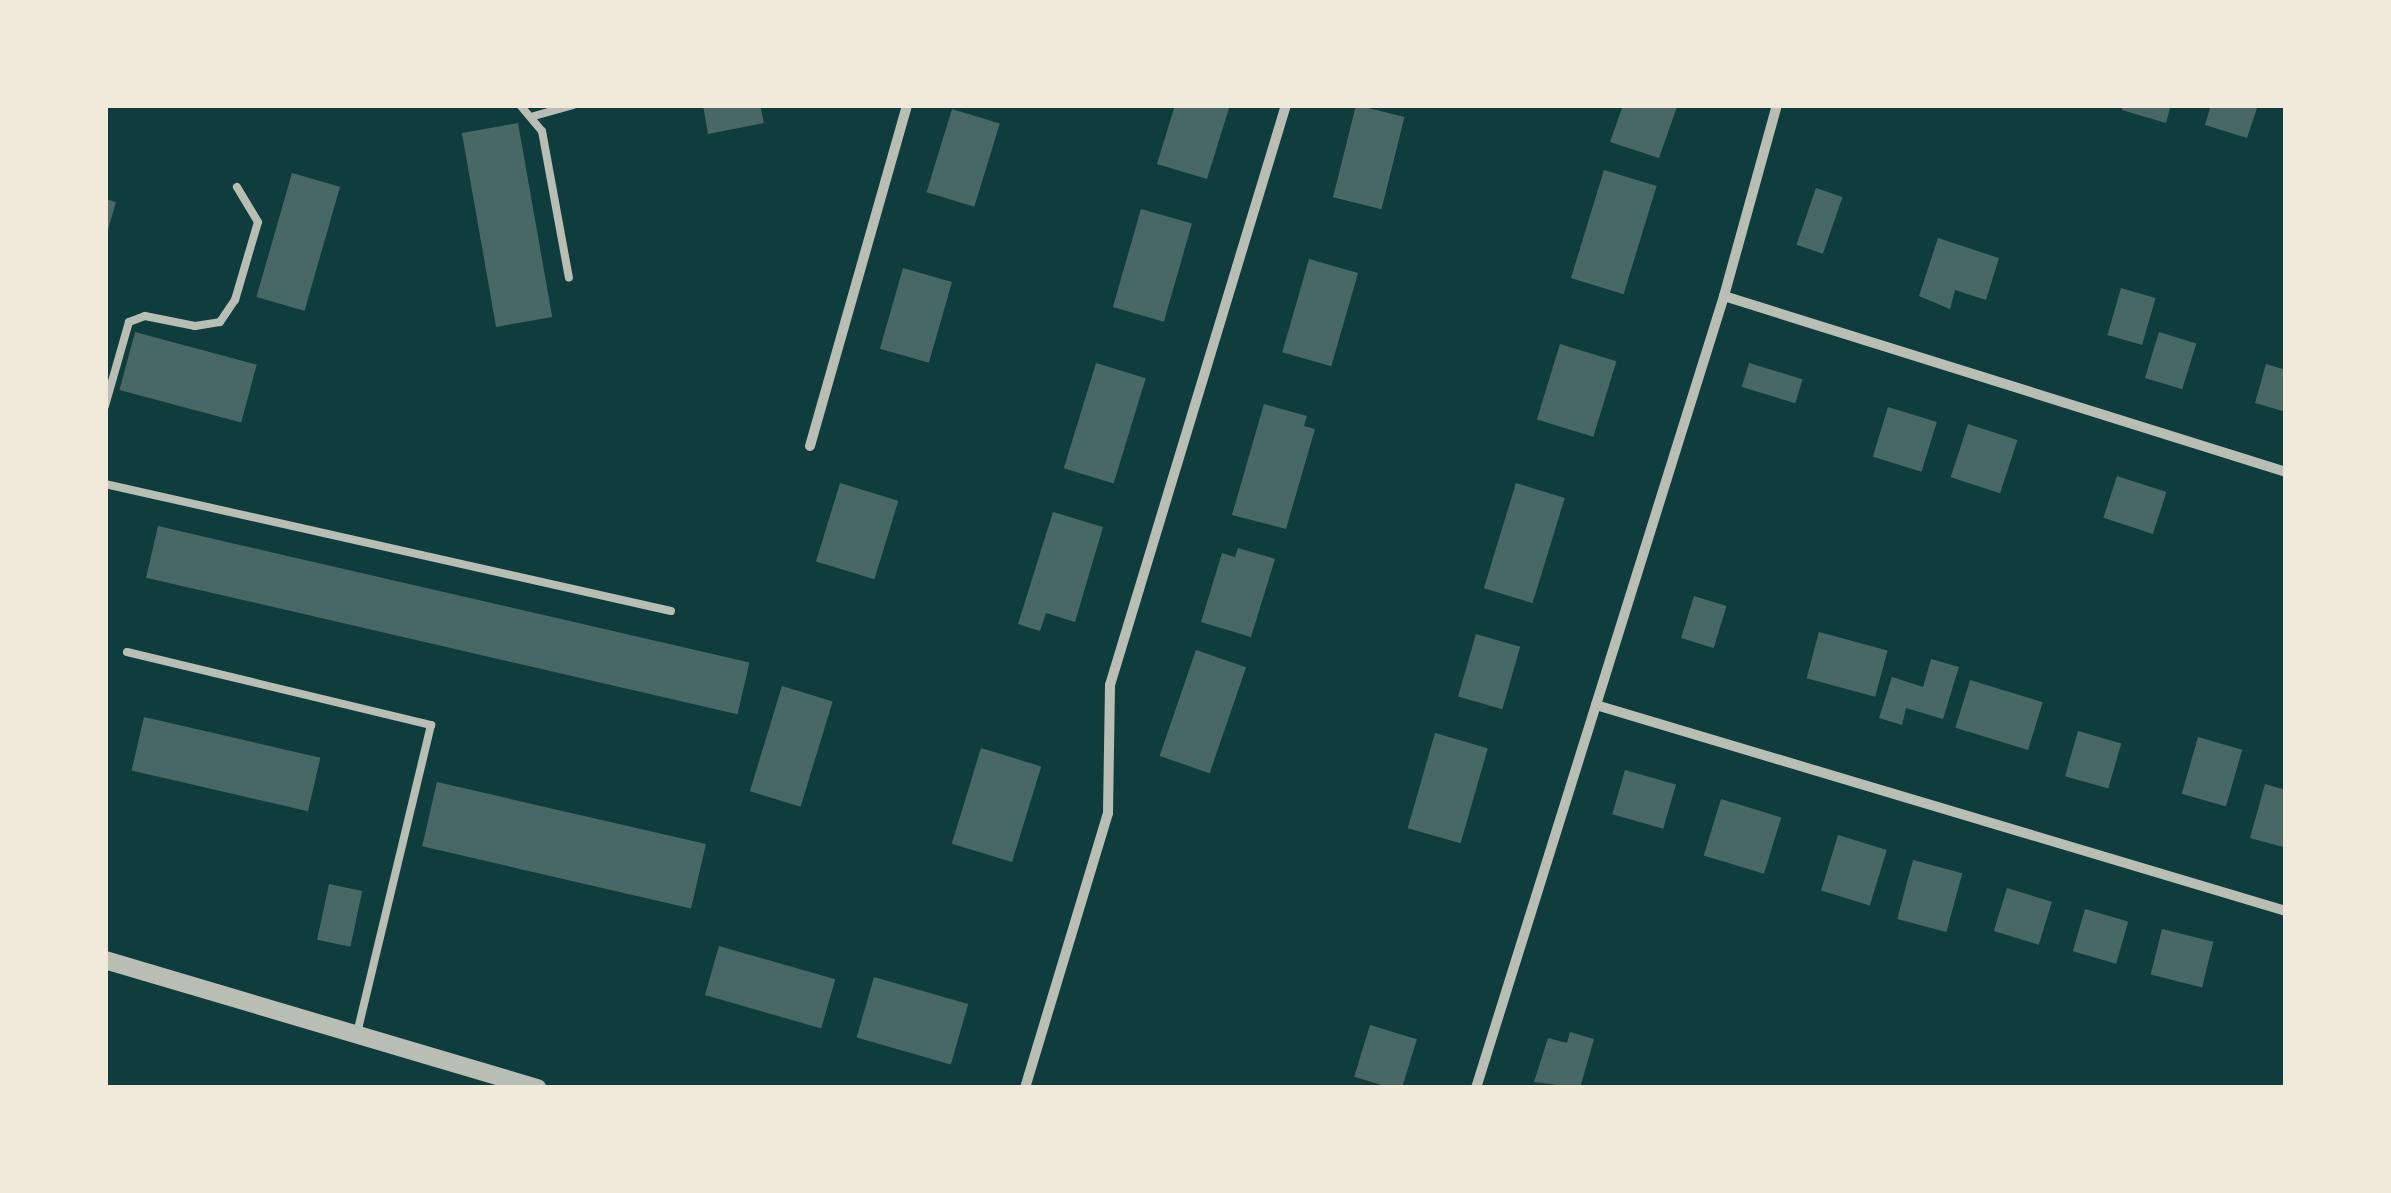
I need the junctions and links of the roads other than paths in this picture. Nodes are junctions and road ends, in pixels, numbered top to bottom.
1 (520, 105) edge
2 (574, 105) edge
3 (907, 105) edge
4 (1286, 105) edge
5 (1777, 105) edge
6 (534, 116) junction
7 (237, 187) dead end
8 (569, 278) dead end
9 (1724, 296) junction
10 (105, 406) edge
11 (810, 446) dead end
12 (2286, 472) edge
13 (105, 484) edge
14 (671, 610) dead end
15 (127, 652) dead end
16 (1596, 705) junction
17 (2286, 912) edge
18 (105, 960) edge
19 (358, 1034) junction
20 (537, 1088) edge
21 (1025, 1088) edge
22 (1476, 1088) edge

1 - 6 lane
2 - 6 lane
3 - 11 street
4 - 21 street
5 - 9 street
6 - 8 lane
7 - 10 lane
9 - 12 street
9 - 16 street
13 - 14 lane
15 - 19 lane
16 - 17 street
16 - 22 street
18 - 19 street
19 - 20 street

